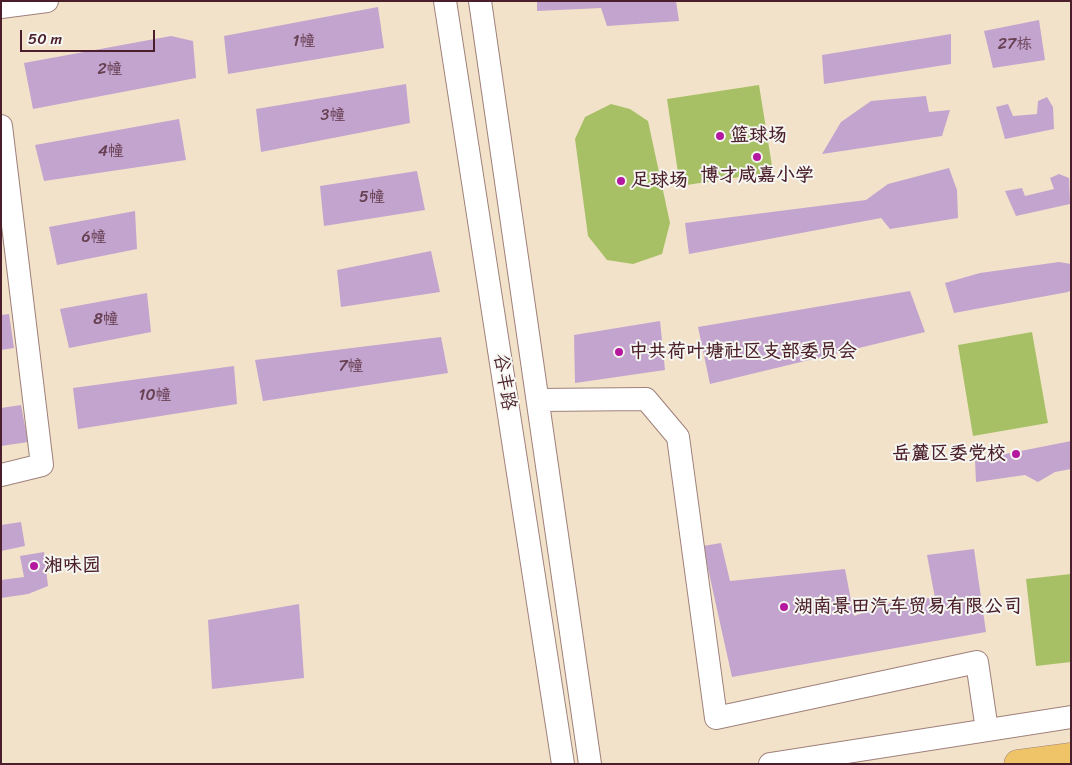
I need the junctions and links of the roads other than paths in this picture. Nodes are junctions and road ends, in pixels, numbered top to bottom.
1 (47, 1) edge
2 (445, 1) edge
3 (480, 1) edge
4 (1, 8) edge
5 (1, 126) edge
6 (538, 400) junction
7 (1, 476) edge
8 (1071, 717) edge
9 (987, 730) junction
10 (1071, 757) edge
11 (562, 764) edge
12 (590, 764) edge
13 (770, 764) edge
14 (1018, 764) edge

1 - 4 street
2 - 11 street, 谷丰路
3 - 6 street, 谷丰路
5 - 7 street
6 - 9 street
6 - 12 street, 谷丰路
8 - 9 street
9 - 13 street
10 - 14 highway

